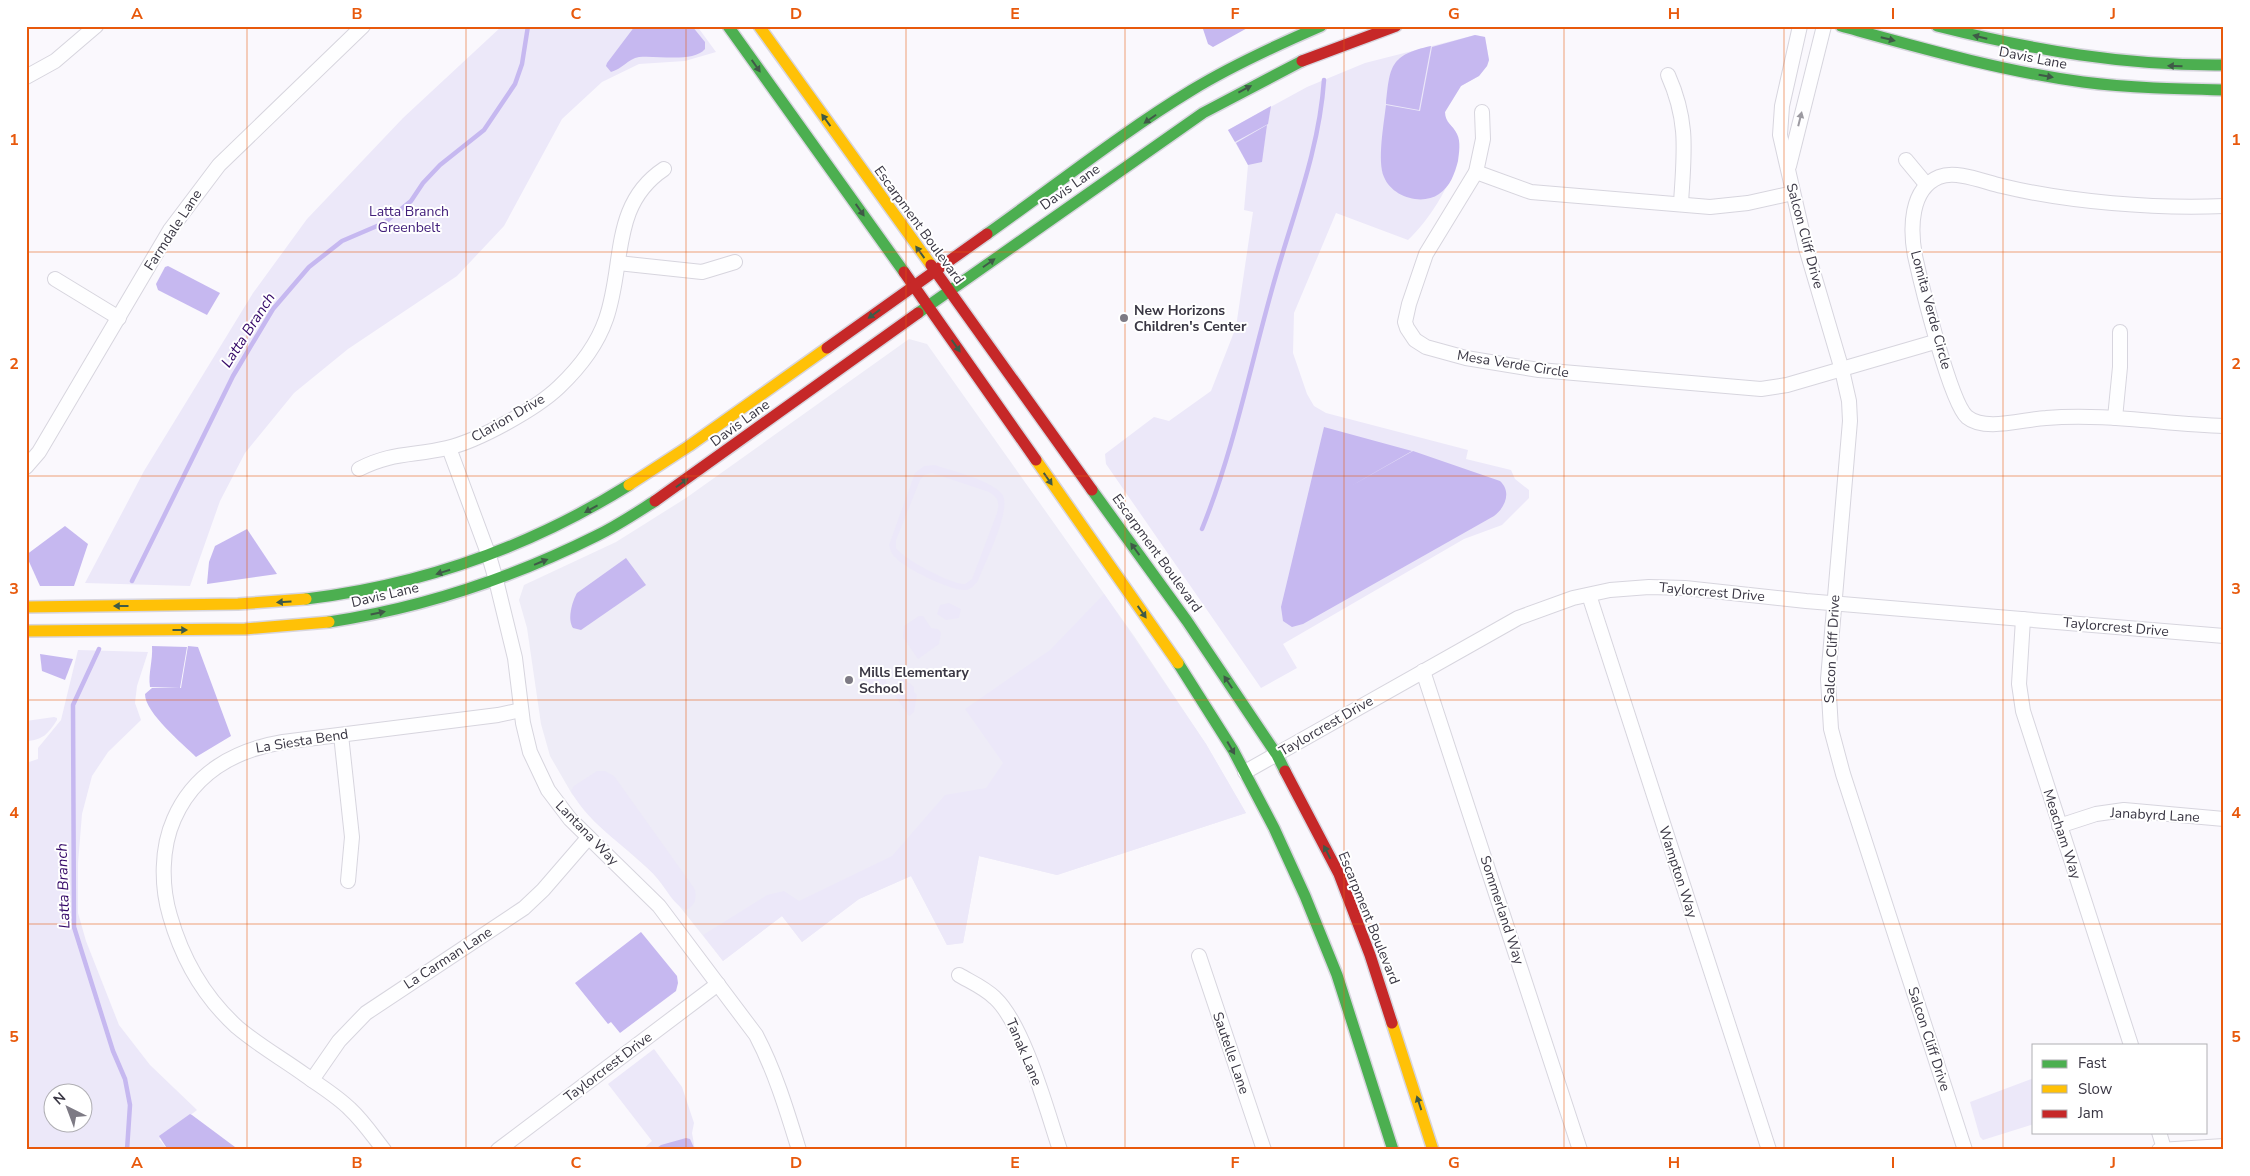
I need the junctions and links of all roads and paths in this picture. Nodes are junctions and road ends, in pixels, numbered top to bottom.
1 (96, 26) edge
2 (363, 26) edge
3 (728, 26) edge
4 (759, 26) edge
5 (1321, 26) edge
6 (1396, 26) edge
7 (1800, 26) edge
8 (1824, 26) edge
9 (1841, 26) edge
10 (1937, 26) edge
11 (2224, 65) edge
12 (1668, 75) dead end
13 (26, 77) edge
14 (2224, 90) edge
15 (1482, 112) dead end
16 (1906, 160) dead end
17 (1789, 166) junction
18 (664, 169) dead end
19 (1476, 172) junction
20 (1926, 184) junction
21 (1793, 193) junction
22 (1681, 203) junction
23 (2224, 206) edge
24 (735, 262) dead end
25 (618, 263) junction
26 (934, 272) junction
27 (55, 279) dead end
28 (913, 286) junction
29 (949, 291) junction
30 (928, 306) junction
31 (119, 318) junction
32 (2120, 332) dead end
33 (1938, 340) junction
34 (1842, 370) junction
35 (2115, 418) junction
36 (2224, 426) edge
37 (449, 448) junction
38 (26, 467) edge
39 (359, 469) dead end
40 (489, 556) junction
41 (496, 580) junction
42 (1589, 595) junction
43 (1834, 603) junction
44 (26, 607) edge
45 (2023, 619) junction
46 (26, 631) edge
47 (2224, 636) edge
48 (1423, 671) junction
49 (521, 710) junction
50 (341, 735) junction
51 (1277, 754) junction
52 (1244, 772) junction
53 (2224, 819) edge
54 (2059, 826) junction
55 (588, 838) junction
56 (348, 881) dead end
57 (1199, 956) dead end
58 (959, 975) dead end
59 (718, 984) junction
60 (2131, 1044) edge
61 (312, 1080) junction
62 (2159, 1134) edge
63 (2224, 1146) edge
64 (2162, 1149) edge
65 (384, 1150) edge
66 (498, 1150) edge
67 (799, 1150) edge
68 (1060, 1150) edge
69 (1264, 1150) edge
70 (1393, 1150) edge
71 (1433, 1150) edge
72 (1580, 1150) edge
73 (1769, 1150) edge
74 (1965, 1150) edge

1 - 13 street
2 - 31 street, Farmdale Lane
3 -> 28 main road
26 -> 4 main road, Escarpment Boulevard
5 -> 26 main road, Davis Lane
29 -> 6 main road, Davis Lane
7 - 17 street, Salcon Cliff Drive
17 -> 8 street, Salcon Cliff Drive
9 -> 14 main road, Davis Lane
11 -> 10 main road, Davis Lane
12 - 22 street
15 - 19 street
16 - 20 street
17 - 21 street, Salcon Cliff Drive
18 - 25 street, Clarion Drive
19 - 22 street
19 - 34 street, Mesa Verde Circle
20 - 23 street
20 - 33 street, Lomita Verde Circle
21 - 22 street
21 - 34 street, Salcon Cliff Drive
24 - 25 street
25 - 37 street, Clarion Drive
26 - 28 main road, Davis Lane
26 - 29 main road, Escarpment Boulevard
27 - 31 street
28 - 30 main road
28 -> 40 main road, Davis Lane
29 - 30 main road, Davis Lane
51 -> 29 main road, Escarpment Boulevard
41 -> 30 main road, Davis Lane
30 -> 52 main road
31 - 38 street, Farmdale Lane
32 - 35 street
33 - 34 street, Mesa Verde Circle
33 - 35 street, Lomita Verde Circle
34 - 43 street, Salcon Cliff Drive
35 - 36 street, Lomita Verde Circle
37 - 39 street, Clarion Drive
37 - 40 street, Lantana Way
40 - 41 street, Lantana Way
40 -> 44 main road, Davis Lane
46 -> 41 main road, Davis Lane
41 - 49 street, Lantana Way
42 - 43 street, Taylorcrest Drive
42 - 48 street, Taylorcrest Drive
42 - 73 street, Wampton Way
43 - 45 street, Taylorcrest Drive
43 - 74 street, Salcon Cliff Drive
45 - 47 street, Taylorcrest Drive
45 - 54 street, Meacham Way
48 - 51 street, Taylorcrest Drive
48 - 72 street, Sommerland Way
49 - 50 street, La Siesta Bend
49 - 55 street, Lantana Way
50 - 56 street
50 - 61 street, La Siesta Bend
51 - 52 street, Taylorcrest Drive
71 -> 51 main road, Escarpment Boulevard
52 - 70 main road
53 - 54 street, Janabyrd Lane
54 - 60 street, Meacham Way
55 - 59 street, Lantana Way
55 - 61 street, La Carman Lane
57 - 69 street, Sautelle Lane
58 - 68 street, Tanak Lane
59 - 66 street, Taylorcrest Drive
59 - 67 street, Lantana Way
61 - 65 street, La Siesta Bend
62 - 64 street
63 - 64 street

